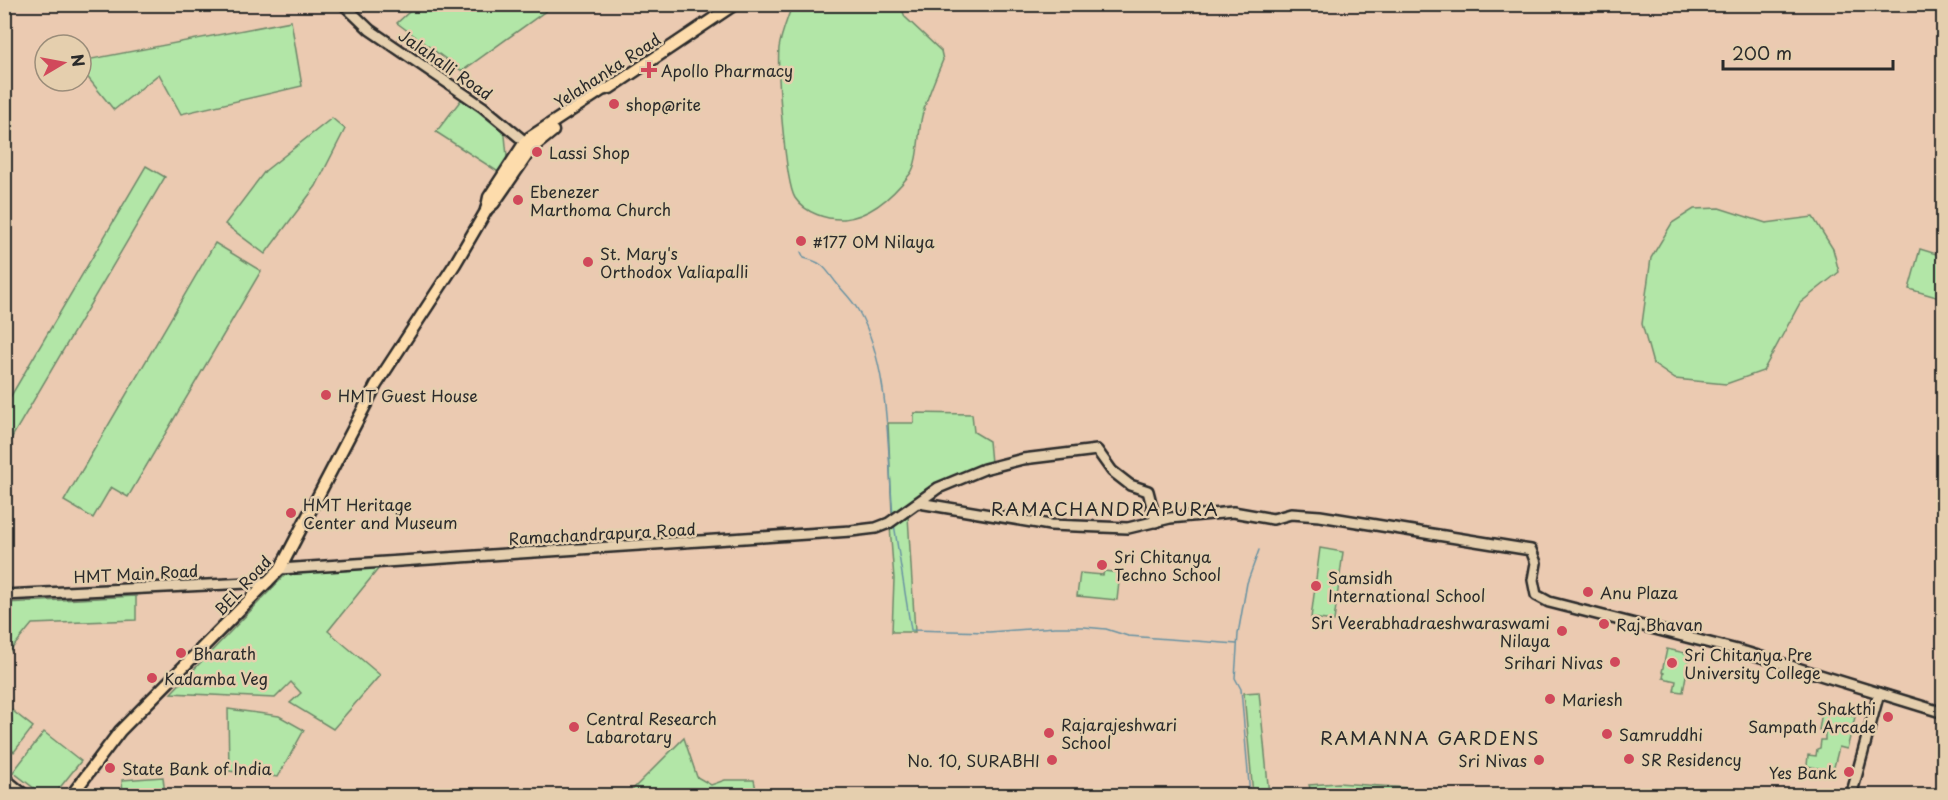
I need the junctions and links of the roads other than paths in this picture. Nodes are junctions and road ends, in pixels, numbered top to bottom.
1 (343, 4) edge
2 (348, 4) edge
3 (733, 5) edge
4 (610, 88) joint
5 (530, 143) junction
6 (919, 503) junction
7 (1156, 522) junction
8 (280, 569) junction
9 (268, 582) junction
10 (4, 595) edge
11 (1879, 693) junction
12 (1944, 712) edge
13 (6, 781) edge
14 (18, 795) edge
15 (26, 795) edge
16 (71, 795) edge
17 (1851, 795) edge

1 - 5 street, Jalahalli Road
2 - 5 street, Jalahalli Road
3 - 4 main road, Yelahanka Road
4 - 5 main road, BEL Road
5 - 8 main road, BEL Road
6 - 7 street
6 - 7 street, Ramachandrapura Road
6 - 8 street, Ramachandrapura Road
7 - 11 street
8 - 9 main road, BEL Road
9 - 10 street, HMT Main Road
9 - 16 main road, BEL Road
11 - 12 street
11 - 17 street
13 - 14 street
13 - 15 street

